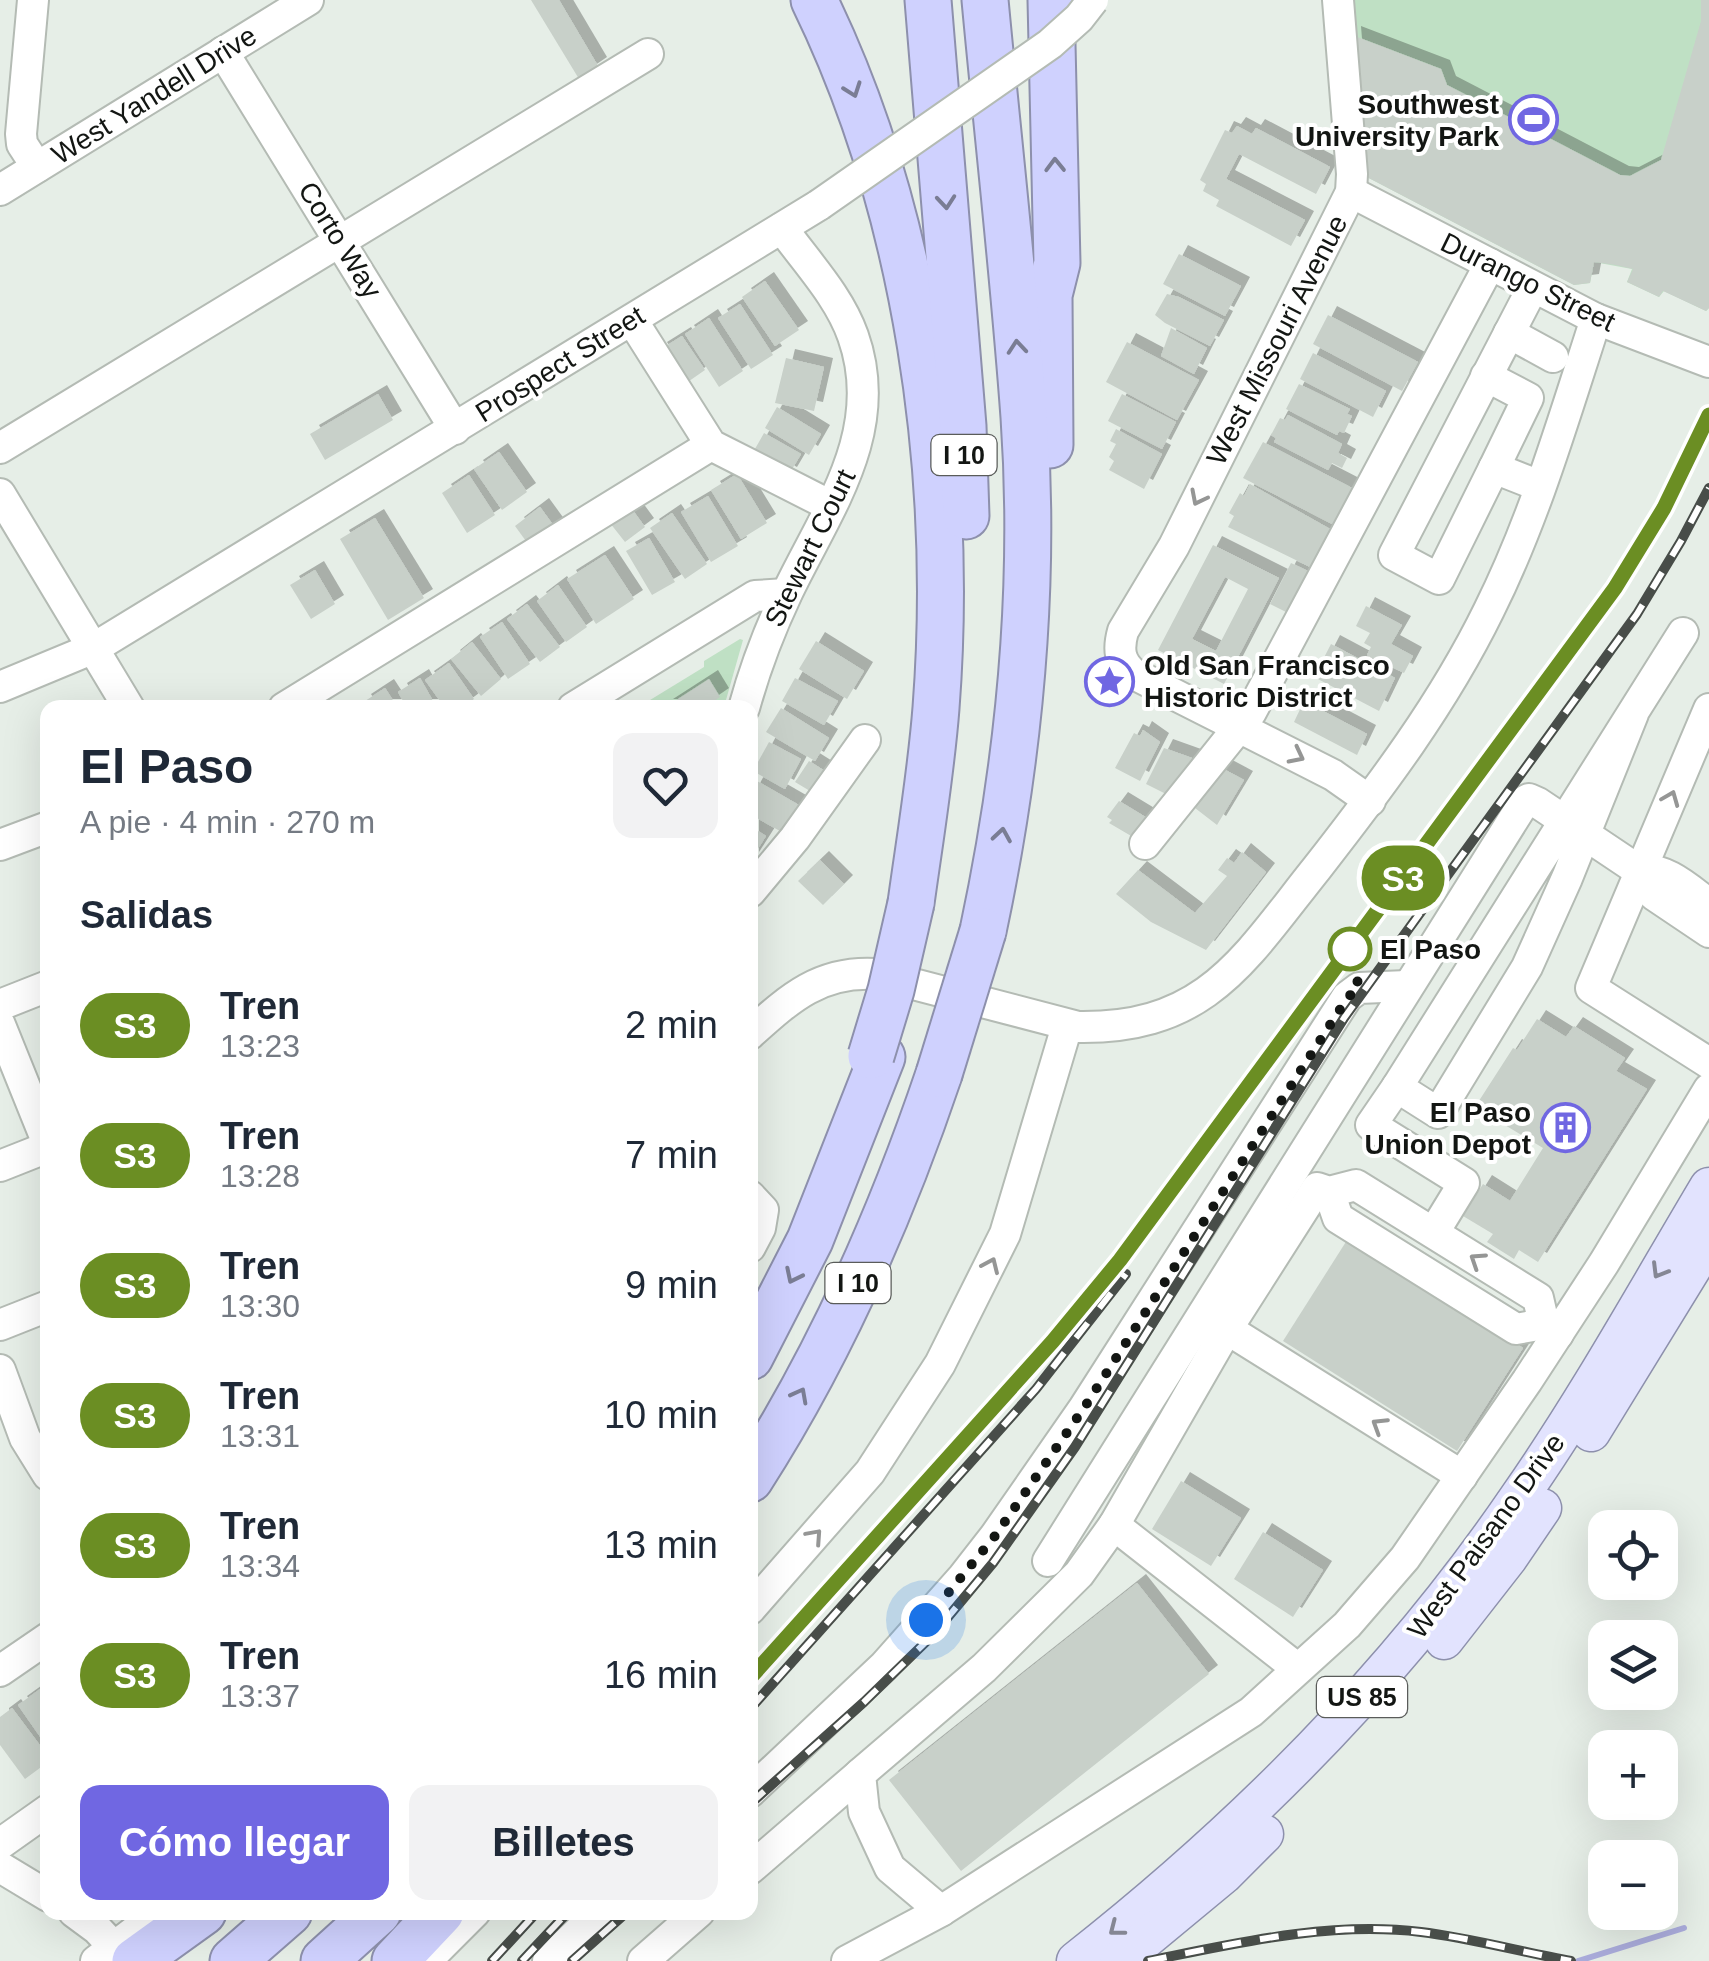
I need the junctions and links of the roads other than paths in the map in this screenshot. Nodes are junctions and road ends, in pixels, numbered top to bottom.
1 (33, 0) edge
2 (308, 0) edge
3 (814, 0) edge
4 (928, 0) edge
5 (985, 0) edge
6 (1051, 0) edge
7 (1093, 0) edge
8 (1338, 0) edge
9 (223, 52) junction
10 (648, 54) dead end
11 (37, 167) junction
12 (0, 190) edge
13 (1351, 192) junction
14 (782, 228) junction
15 (341, 240) junction
16 (1490, 264) junction
17 (1533, 287) junction
18 (1596, 319) junction
19 (632, 320) junction
20 (1509, 332) junction
21 (1553, 357) dead end
22 (1709, 362) edge
23 (1486, 376) junction
24 (1528, 398) junction
25 (1565, 412) junction
26 (455, 429) junction
27 (711, 444) junction
28 (0, 448) edge
29 (1494, 468) junction
30 (1540, 486) junction
31 (0, 494) edge
32 (832, 506) junction
33 (786, 594) junction
34 (1025, 619) junction
35 (1683, 634) dead end
36 (94, 648) junction
37 (0, 687) edge
38 (124, 700) edge
39 (297, 700) edge
40 (586, 700) edge
41 (746, 700) edge
42 (1707, 720) edge
43 (1239, 726) junction
44 (865, 740) dead end
45 (1370, 800) junction
46 (1574, 828) junction
47 (40, 830) edge
48 (1145, 844) dead end
49 (0, 846) edge
50 (1538, 861) junction
51 (1641, 872) junction
52 (1567, 878) junction
53 (758, 882) edge
54 (1709, 904) edge
55 (916, 905) junction
56 (1709, 932) edge
57 (1407, 986) junction
58 (40, 989) edge
59 (0, 1005) edge
60 (0, 1024) edge
61 (1068, 1026) junction
62 (758, 1027) edge
63 (1709, 1063) edge
64 (1709, 1088) edge
65 (1401, 1090) junction
66 (40, 1125) edge
67 (40, 1148) edge
68 (0, 1166) edge
69 (1709, 1187) edge
70 (1329, 1192) junction
71 (1434, 1232) junction
72 (1709, 1240) edge
73 (40, 1309) edge
74 (0, 1325) edge
75 (1551, 1329) junction
76 (1227, 1330) junction
77 (758, 1343) edge
78 (0, 1370) edge
79 (1602, 1390) junction
80 (40, 1459) edge
81 (758, 1466) edge
82 (1462, 1476) junction
83 (1114, 1524) junction
84 (1048, 1560) dead end
85 (758, 1600) edge
86 (40, 1644) edge
87 (1298, 1669) junction
88 (0, 1671) edge
89 (860, 1774) junction
90 (758, 1784) edge
91 (40, 1816) edge
92 (0, 1844) edge
93 (758, 1862) edge
94 (0, 1867) edge
95 (40, 1891) edge
96 (941, 1911) junction
97 (85, 1920) edge
98 (152, 1920) edge
99 (187, 1920) edge
100 (281, 1920) edge
101 (369, 1920) edge
102 (433, 1920) edge
103 (467, 1920) edge
104 (591, 1920) edge
105 (691, 1920) edge
106 (115, 1956) edge
107 (234, 1961) edge
108 (324, 1961) edge
109 (394, 1961) edge
110 (426, 1961) edge
111 (548, 1961) edge
112 (643, 1961) edge
113 (847, 1961) edge
114 (1076, 1961) edge
115 (1119, 1961) edge

1 - 11 street
2 - 9 street, West Yandell Drive
3 -> 55 highway
4 -> 55 highway, I 10
34 -> 5 highway, I 10
34 -> 6 highway
7 - 14 street, Prospect Street, bridge
8 - 13 street, West Missouri Avenue
9 - 11 street, West Yandell Drive
9 - 15 street, Corto Way
10 - 15 street
11 - 12 street, West Yandell Drive
13 - 16 street, Durango Street
13 -> 43 street, West Missouri Avenue
14 - 19 street, Prospect Street
14 - 32 street, Stewart Court
15 - 26 street, Corto Way
15 - 28 street
16 - 17 street, Durango Street
16 - 43 street
17 - 18 street, Durango Street
17 - 20 street
18 - 22 street, Durango Street
18 - 25 street
19 - 26 street, Prospect Street
19 - 27 street
20 - 21 street
20 - 23 street
23 - 24 street
23 - 29 street
24 - 25 street
24 - 29 street
25 - 30 street
26 - 36 street, Prospect Street
27 - 32 street
27 - 39 street
29 - 30 street
30 - 45 street
31 - 36 street
32 - 33 street, Stewart Court
33 - 40 street
33 - 41 street, Stewart Court
81 -> 34 highway, I 10, bridge
35 - 46 street
36 - 37 street, Prospect Street
36 - 38 street
51 -> 42 street
43 -> 45 street
43 - 48 street
44 - 53 street
45 - 61 street
46 - 50 street
46 - 51 street
46 - 52 street
46 - 57 street
47 - 49 street
50 - 52 street
50 - 65 street
51 - 54 street
51 - 56 street
51 - 63 street
52 - 65 street
55 -> 77 highway, I 10
57 - 84 street
57 - 90 street
58 - 59 street
60 - 66 street
61 - 62 street
85 -> 61 street
64 - 75 street
65 - 71 street
67 - 68 street
69 -> 79 main road, West Paisano Drive / US 85
70 - 71 street
70 - 75 street
70 - 76 street
75 -> 71 street
72 - 79 main road, West Paisano Drive / US 85
73 - 74 street
75 - 82 street
82 -> 76 street
76 - 83 street
78 - 80 street
79 -> 114 main road, West Paisano Drive / US 85
79 - 115 main road, West Paisano Drive / US 85
82 - 87 street
83 - 87 street
83 - 89 street
86 - 88 street
87 - 96 street
89 - 93 street
89 - 96 street
91 - 92 street
94 - 95 street
96 - 113 street
97 - 106 street
98 - 106 street
99 - 106 highway
100 - 107 highway
101 - 108 highway
102 - 109 highway
103 - 110 street
104 - 111 street
105 - 112 street

